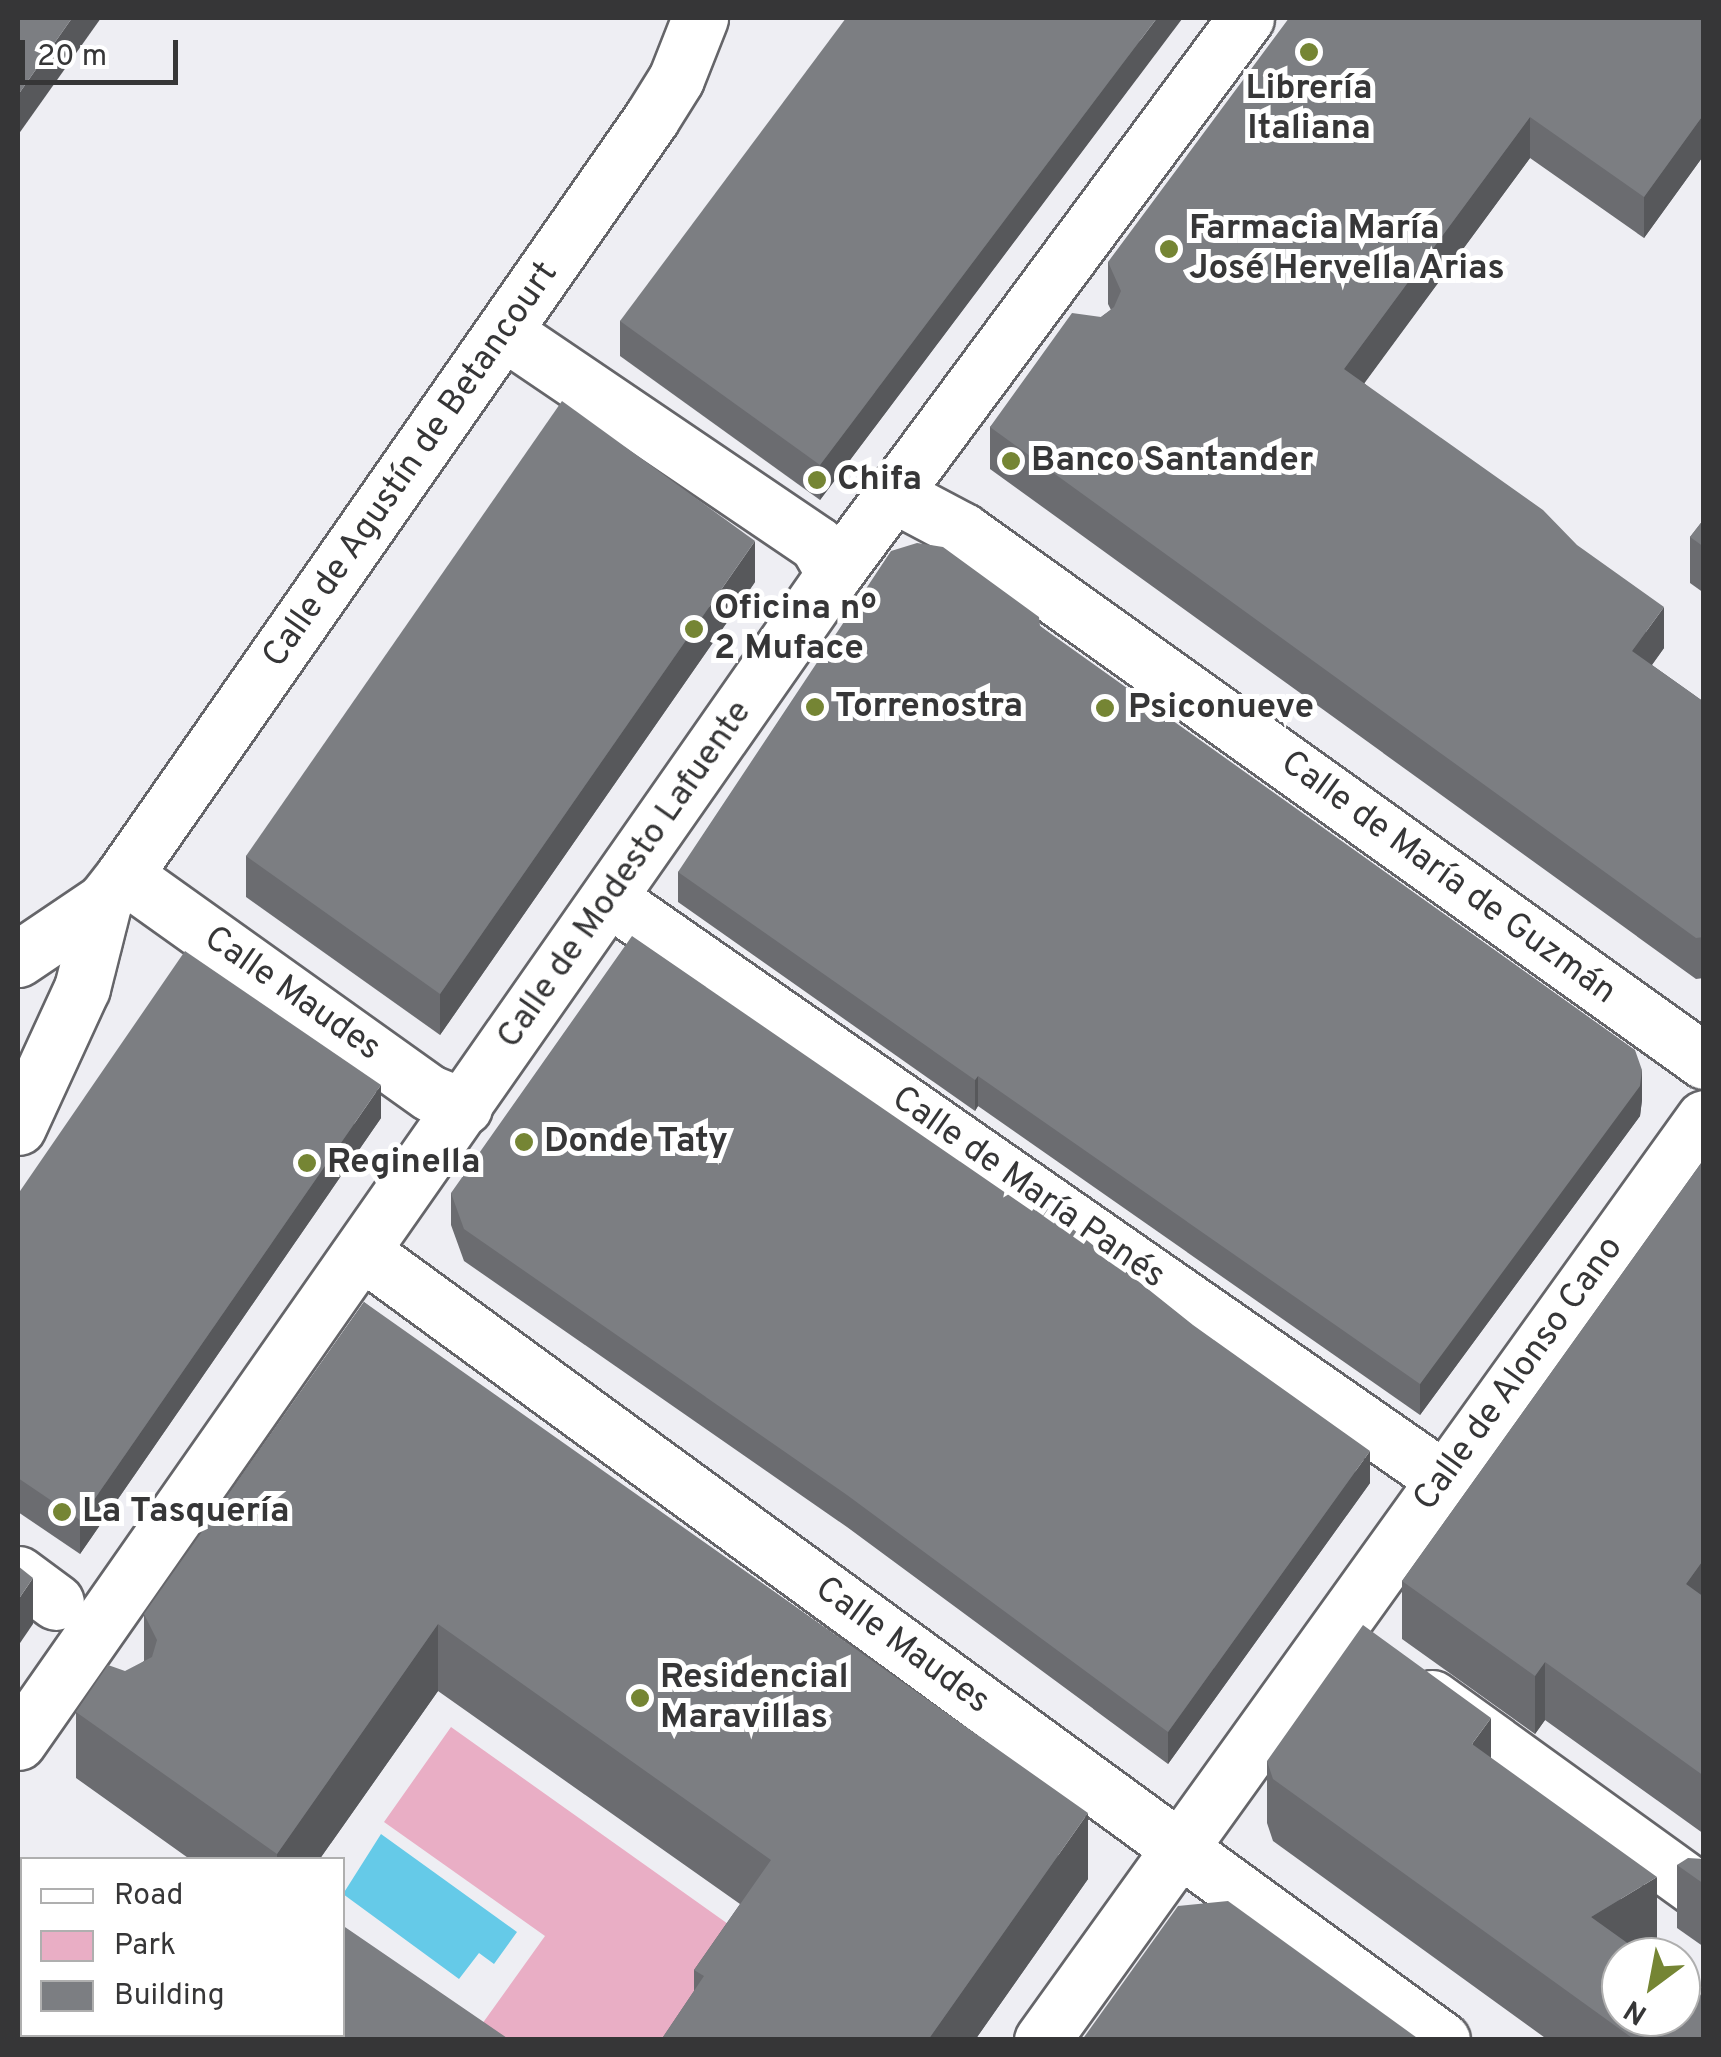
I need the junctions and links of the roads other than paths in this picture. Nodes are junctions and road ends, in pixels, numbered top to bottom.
1 (700, 18) edge
2 (1246, 18) edge
3 (504, 332) junction
4 (895, 495) junction
5 (834, 574) junction
6 (114, 888) junction
7 (610, 899) junction
8 (19, 960) edge
9 (82, 988) junction
10 (1704, 1061) edge
11 (18, 1074) edge
12 (464, 1108) junction
13 (1704, 1118) edge
14 (18, 1127) edge
15 (368, 1248) junction
16 (1444, 1479) junction
17 (1336, 1630) junction
18 (18, 1742) edge
19 (1179, 1849) junction
20 (1704, 1894) edge
21 (1042, 2040) edge
22 (1442, 2040) edge

1 - 3 street, Calle de Agustín de Betancourt
2 - 4 street, Calle de Modesto Lafuente
3 - 5 street
3 - 6 street, Calle de Agustín de Betancourt
4 - 5 street, Calle de Modesto Lafuente
4 - 10 street, Calle de María de Guzmán
5 - 7 street, Calle de Modesto Lafuente
6 - 8 street, Calle de Agustín de Betancourt
6 - 9 street, Calle de Agustín de Betancourt
6 - 12 street, Calle Maudes
7 - 12 street, Calle de Modesto Lafuente
7 - 16 street, Calle de María Panés
9 - 11 street, Calle de Agustín de Betancourt
9 - 14 street, Calle de Agustín de Betancourt
12 - 15 street, Calle de Modesto Lafuente
13 - 16 street, Calle de Alonso Cano
15 - 18 street, Calle de Modesto Lafuente
15 - 19 street, Calle Maudes
16 - 17 street, Calle de Alonso Cano
17 - 19 street, Calle de Alonso Cano
17 - 20 street
19 - 21 street, Calle de Alonso Cano
19 - 22 street, Calle Maudes

